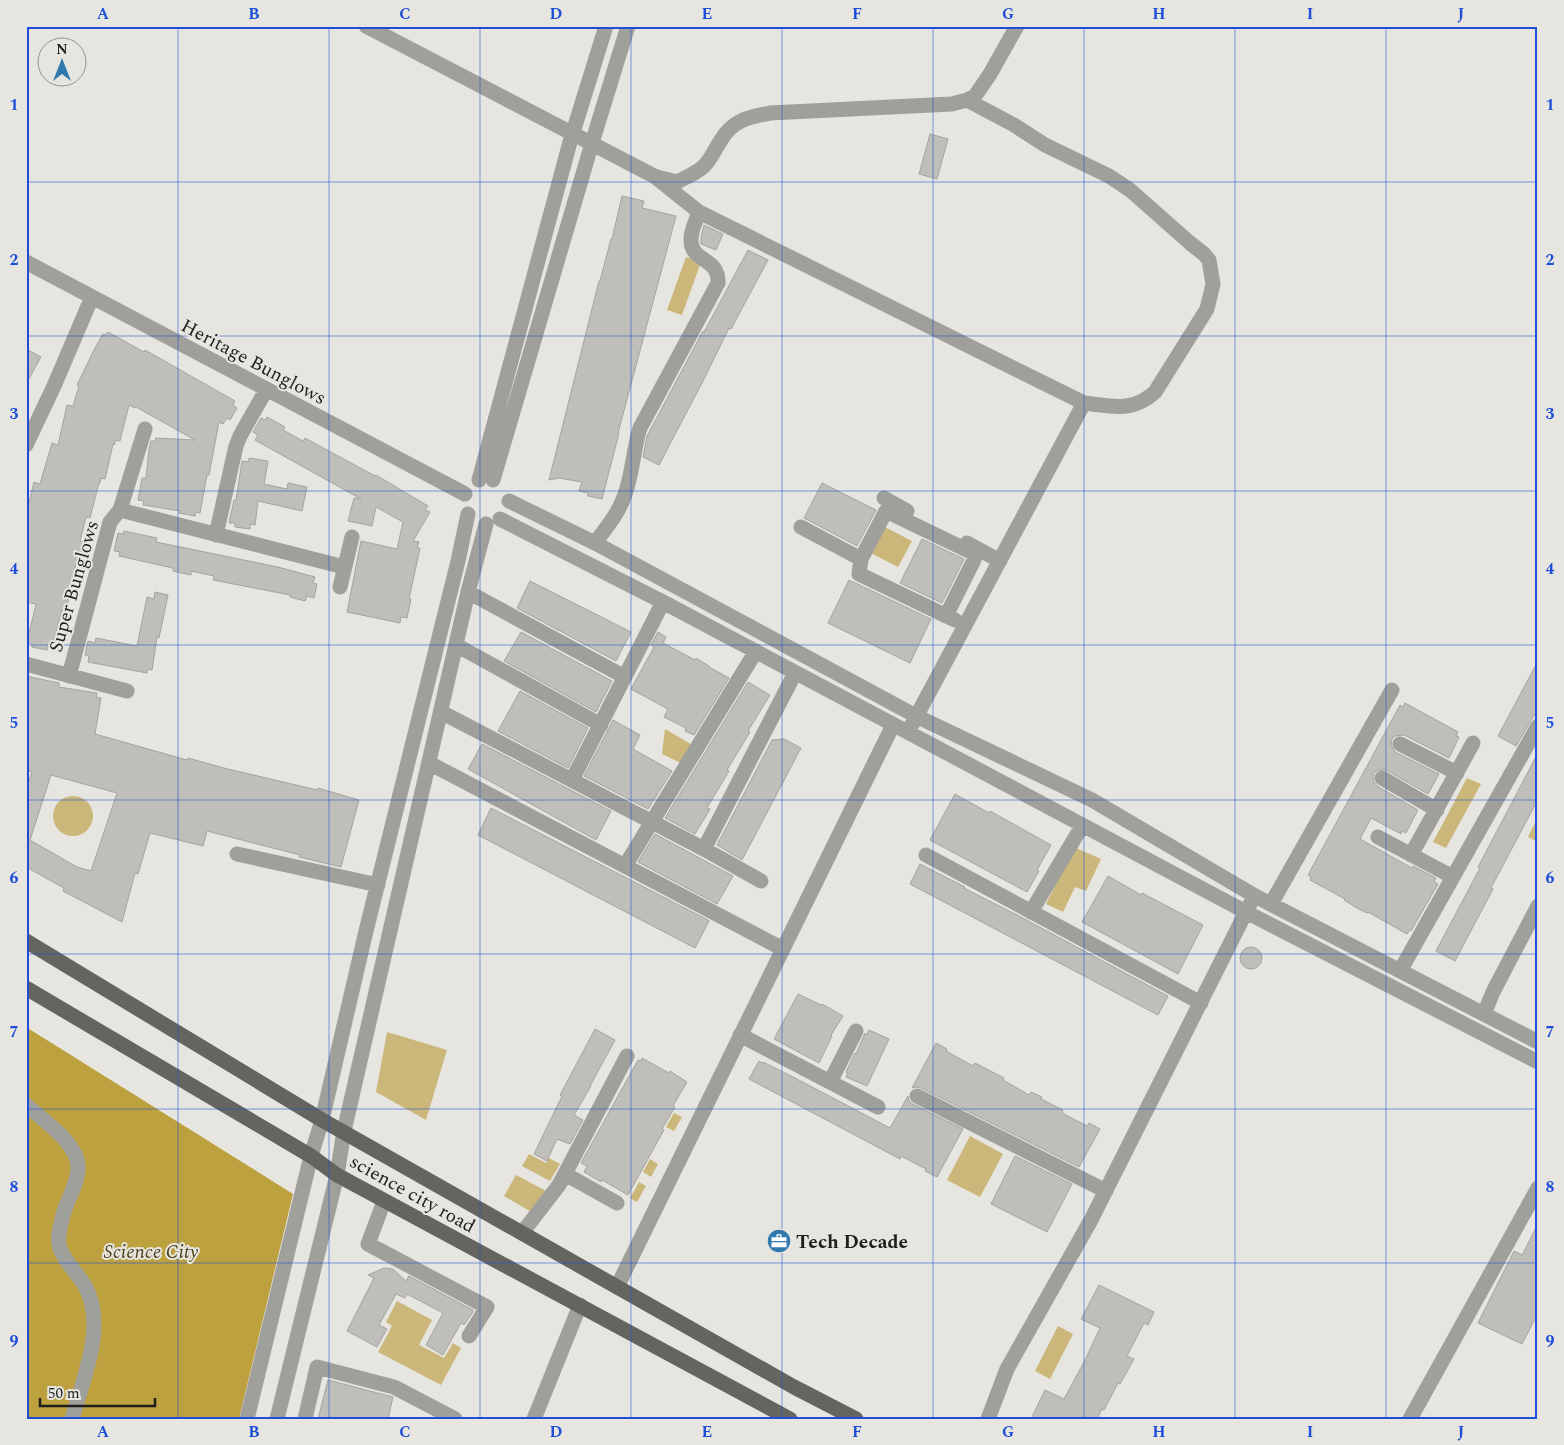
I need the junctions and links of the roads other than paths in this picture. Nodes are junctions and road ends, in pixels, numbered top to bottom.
1 (366, 26) edge
2 (606, 26) edge
3 (628, 26) edge
4 (1017, 26) edge
5 (967, 100) junction
6 (573, 133) junction
7 (592, 143) junction
8 (654, 176) junction
9 (699, 212) junction
10 (26, 262) edge
11 (92, 297) junction
12 (266, 390) junction
13 (1084, 403) junction
14 (145, 429) dead end
15 (26, 445) edge
16 (486, 480) junction
17 (465, 494) junction
18 (884, 498) dead end
19 (509, 501) junction
20 (120, 510) junction
21 (468, 514) junction
22 (493, 521) junction
23 (801, 527) dead end
24 (216, 535) junction
25 (352, 537) dead end
26 (595, 543) junction
27 (861, 559) junction
28 (1000, 561) junction
29 (344, 567) junction
30 (340, 587) dead end
31 (468, 592) junction
32 (663, 602) junction
33 (946, 616) junction
34 (965, 625) junction
35 (456, 645) junction
36 (756, 651) junction
37 (26, 664) edge
38 (795, 673) junction
39 (69, 676) junction
40 (625, 677) junction
41 (1392, 690) dead end
42 (127, 691) dead end
43 (440, 712) junction
44 (916, 716) junction
45 (601, 725) junction
46 (893, 725) junction
47 (1538, 726) edge
48 (908, 732) junction
49 (1474, 743) dead end
50 (1400, 744) dead end
51 (429, 763) junction
52 (1457, 773) junction
53 (1382, 778) dead end
54 (572, 780) junction
55 (1436, 810) junction
56 (652, 822) junction
57 (1082, 826) junction
58 (1378, 838) dead end
59 (704, 849) junction
60 (237, 854) dead end
61 (926, 855) dead end
62 (1411, 855) junction
63 (625, 866) junction
64 (1453, 877) junction
65 (761, 881) dead end
66 (378, 885) junction
67 (1255, 896) junction
68 (1271, 904) junction
69 (1538, 906) edge
70 (1031, 912) junction
71 (1246, 912) junction
72 (26, 941) edge
73 (783, 949) junction
74 (1400, 971) junction
75 (26, 988) edge
76 (1201, 1004) junction
77 (1484, 1014) junction
78 (856, 1031) dead end
79 (740, 1036) junction
80 (1538, 1042) edge
81 (627, 1056) dead end
82 (1538, 1062) edge
83 (830, 1082) junction
84 (916, 1096) dead end
85 (26, 1105) edge
86 (878, 1107) dead end
87 (322, 1120) junction
88 (344, 1131) junction
89 (311, 1156) junction
90 (565, 1174) junction
91 (337, 1175) junction
92 (1538, 1188) edge
93 (1106, 1191) junction
94 (384, 1201) junction
95 (617, 1203) dead end
96 (522, 1233) junction
97 (617, 1287) junction
98 (580, 1305) junction
99 (469, 1336) dead end
100 (72, 1419) edge
101 (248, 1419) edge
102 (277, 1419) edge
103 (306, 1419) edge
104 (456, 1419) edge
105 (534, 1419) edge
106 (790, 1419) edge
107 (856, 1419) edge
108 (988, 1419) edge
109 (1410, 1419) edge

1 - 6 street
2 - 6 street
3 - 7 street
4 - 5 street
5 - 8 street
5 - 13 street
6 - 7 street
6 - 16 street
7 - 8 street
7 - 16 street
8 - 9 street
9 - 13 street
9 - 26 street
10 - 11 street, Heritage Bunglows
11 - 12 street, Heritage Bunglows
11 - 15 street
12 - 17 street, Heritage Bunglows
12 - 24 street
13 - 28 street
14 - 20 street, Super Bunglows
16 - 17 street
16 - 19 street
17 - 21 street
18 - 28 street
19 - 22 street
19 - 26 street
20 - 24 street, Super Bunglows
20 - 39 street, Super Bunglows
21 - 22 street
21 - 66 street
22 - 31 street
22 - 32 street
23 - 27 street
24 - 29 street, Super Bunglows
25 - 29 street
26 - 44 street
27 - 33 street
27 - 33 street
28 - 34 street
29 - 30 street
31 - 35 street
31 - 40 street
32 - 36 street
32 - 40 street
33 - 34 street
34 - 44 street
35 - 43 street
35 - 45 street
36 - 38 street
36 - 56 street
37 - 39 street, Super Bunglows
38 - 46 street
38 - 59 street
39 - 42 street, Super Bunglows
40 - 45 street
41 - 68 street
43 - 51 street
43 - 54 street
44 - 48 street
44 - 67 street
45 - 54 street
46 - 48 street
46 - 73 street
47 - 64 street
48 - 57 street
49 - 52 street
50 - 52 street
51 - 63 street
51 - 88 street
52 - 55 street
53 - 55 street
54 - 56 street
55 - 62 street
56 - 59 street
56 - 63 street
57 - 70 street
57 - 71 street
58 - 62 street
59 - 65 street
60 - 66 street
61 - 70 street
62 - 64 street
63 - 73 street
64 - 74 street
66 - 87 street
67 - 68 street
67 - 71 street
68 - 74 street
69 - 77 street
70 - 76 street
71 - 76 street
71 - 82 street
72 - 87 main road
73 - 79 street
74 - 77 street
75 - 89 main road, science city road
76 - 93 street
77 - 80 street
78 - 83 street
79 - 83 street
79 - 97 street
81 - 90 street
83 - 86 street
84 - 93 street
85 - 100 street
87 - 88 main road
87 - 89 street
88 - 91 street
88 - 96 main road
89 - 91 main road, science city road
89 - 101 street
90 - 95 street
90 - 96 street
91 - 94 main road, science city road
91 - 102 street
92 - 109 street
93 - 108 street
94 - 98 main road, science city road
94 - 99 street
96 - 97 main road
97 - 107 main road
98 - 105 street
98 - 106 main road, science city road
103 - 104 street

